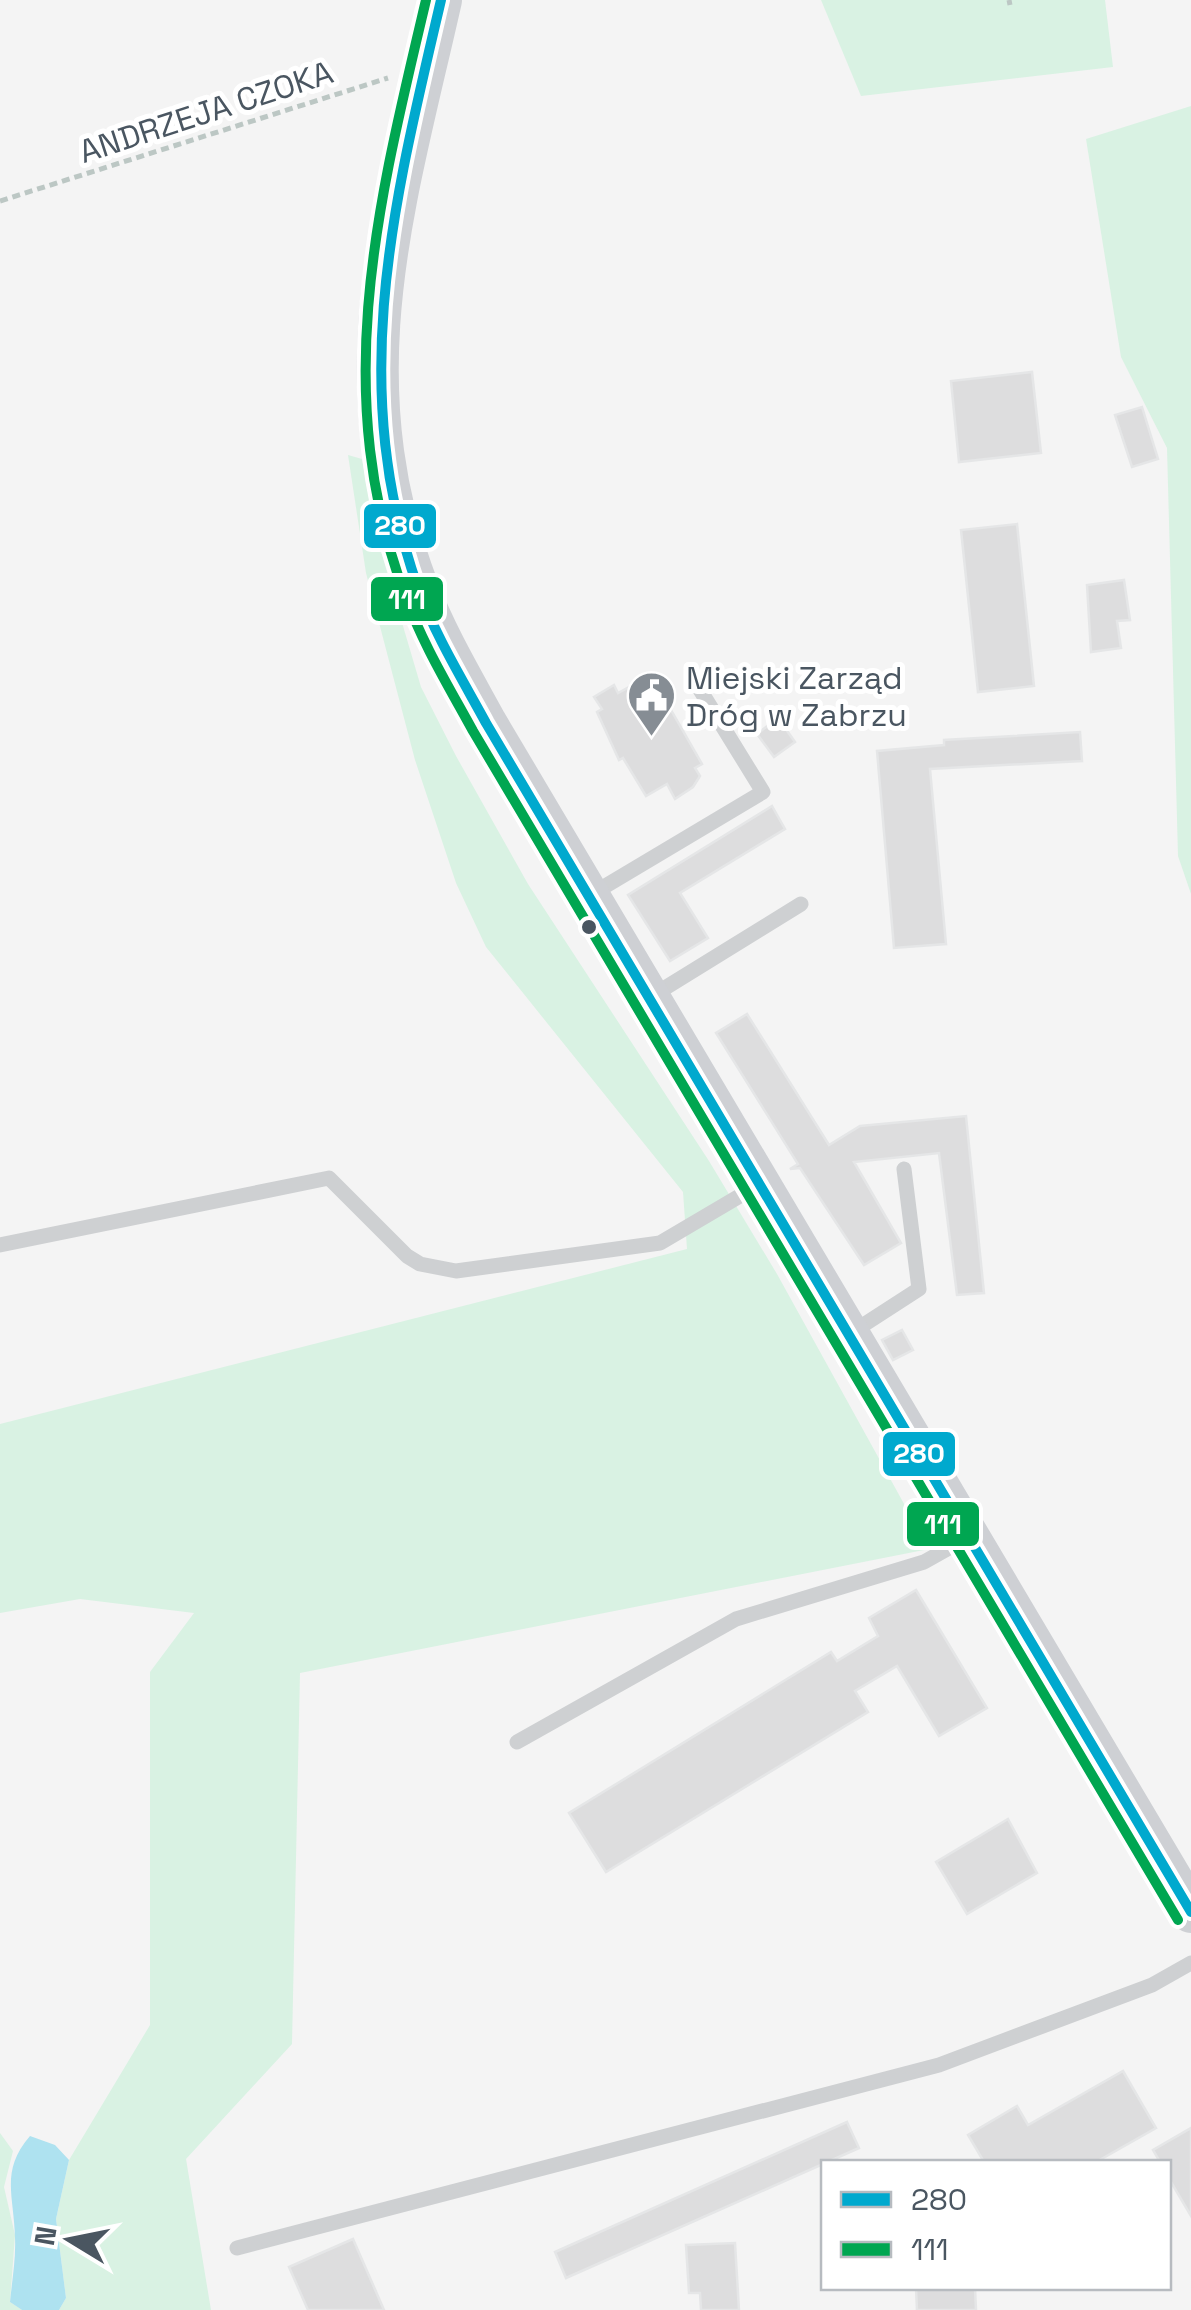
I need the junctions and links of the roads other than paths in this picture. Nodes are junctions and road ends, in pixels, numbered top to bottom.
1 (441, 0) edge
2 (694, 680) dead end
3 (589, 896) junction
4 (801, 904) dead end
5 (648, 998) junction
6 (904, 1169) dead end
7 (759, 1185) junction
8 (0, 1244) edge
9 (848, 1336) junction
10 (968, 1538) junction
11 (517, 1742) dead end
12 (1191, 1912) edge
13 (1191, 1963) edge
14 (237, 2248) dead end

1 - 3 street
2 - 3 lane
3 - 5 street
4 - 5 lane
5 - 7 street
6 - 9 lane
7 - 8 lane
7 - 9 street
9 - 10 street
10 - 11 lane
10 - 12 street
13 - 14 lane

